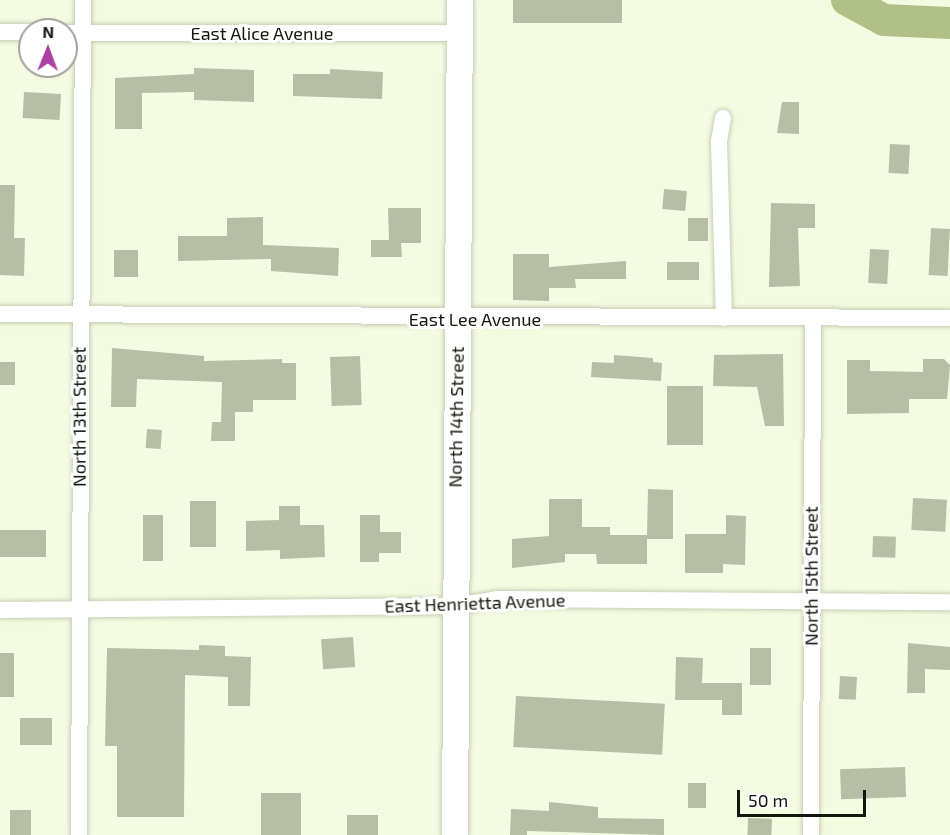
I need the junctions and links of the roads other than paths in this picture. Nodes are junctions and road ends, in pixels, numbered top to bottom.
1 (83, 0) edge
2 (460, 0) edge
3 (78, 18) edge
4 (0, 32) edge
5 (18, 32) edge
6 (78, 33) edge
7 (459, 33) junction
8 (75, 78) edge
9 (723, 118) dead end
10 (0, 314) edge
11 (80, 316) junction
12 (813, 317) junction
13 (724, 318) junction
14 (950, 318) edge
15 (457, 320) junction
16 (811, 600) junction
17 (950, 602) edge
18 (456, 606) junction
19 (0, 610) edge
20 (79, 612) junction
21 (80, 835) edge
22 (455, 835) edge
23 (811, 835) edge

1 - 3 street, North 13th Street
2 - 7 main road, North 14th Street
4 - 5 street
6 - 7 street, East Alice Avenue
7 - 15 main road, North 14th Street
8 - 11 street, North 13th Street
9 - 13 street
10 - 11 street, East Lee Avenue
11 - 15 street, East Lee Avenue
11 - 20 street, North 13th Street
12 - 13 street, East Lee Avenue
12 - 14 street, East Lee Avenue
12 - 16 street, North 15th Street
13 - 15 street, East Lee Avenue
15 - 18 main road, North 14th Street
16 - 17 street, East Henrietta Avenue
16 - 18 street, East Henrietta Avenue
16 - 23 street, North 15th Street
18 - 20 street, East Henrietta Avenue
18 - 22 main road, North 14th Street
19 - 20 street, East Henrietta Avenue
20 - 21 street, North 13th Street

